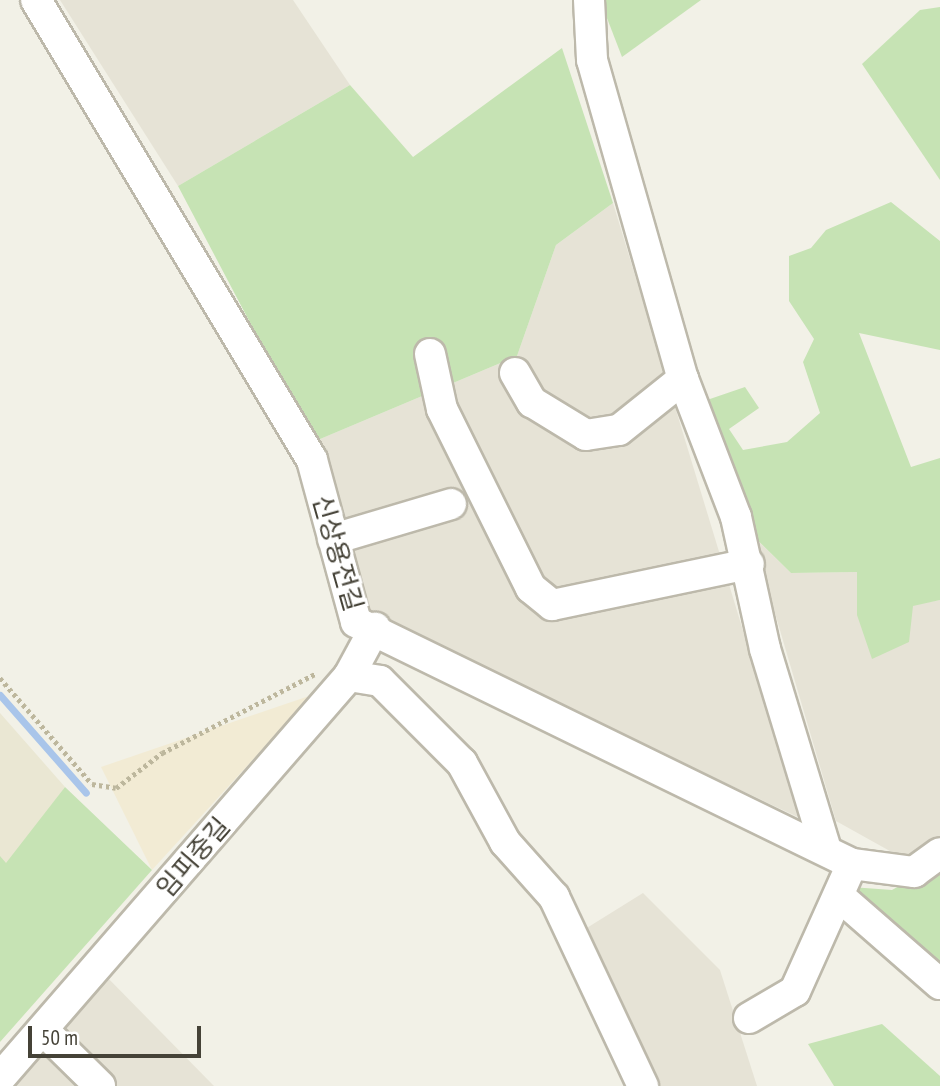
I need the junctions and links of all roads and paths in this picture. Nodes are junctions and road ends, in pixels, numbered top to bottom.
1 (36, 0) edge
2 (589, 0) edge
3 (430, 354) dead end
4 (515, 373) dead end
5 (683, 379) junction
6 (451, 504) dead end
7 (334, 539) junction
8 (749, 564) junction
9 (375, 628) junction
10 (349, 676) junction
11 (0, 678) edge
12 (825, 847) junction
13 (940, 853) edge
14 (852, 864) junction
15 (839, 896) junction
16 (940, 984) edge
17 (749, 1018) dead end
18 (43, 1030) junction
19 (0, 1078) edge
20 (100, 1086) edge
21 (643, 1086) edge

1 - 7 street, 신상용전길
2 - 5 street
3 - 8 street
4 - 5 street
5 - 8 street
6 - 7 street
7 - 9 street, 신상용전길
8 - 12 street
9 - 10 street, 임피중길
9 - 12 street, 신상용전길
10 - 11 path
10 - 18 street, 임피중길
10 - 21 street
12 - 14 street, 신상용전길
13 - 14 street, 신상용전길
14 - 15 street
15 - 16 street
15 - 17 street
18 - 19 street, 임피중길
18 - 20 street

